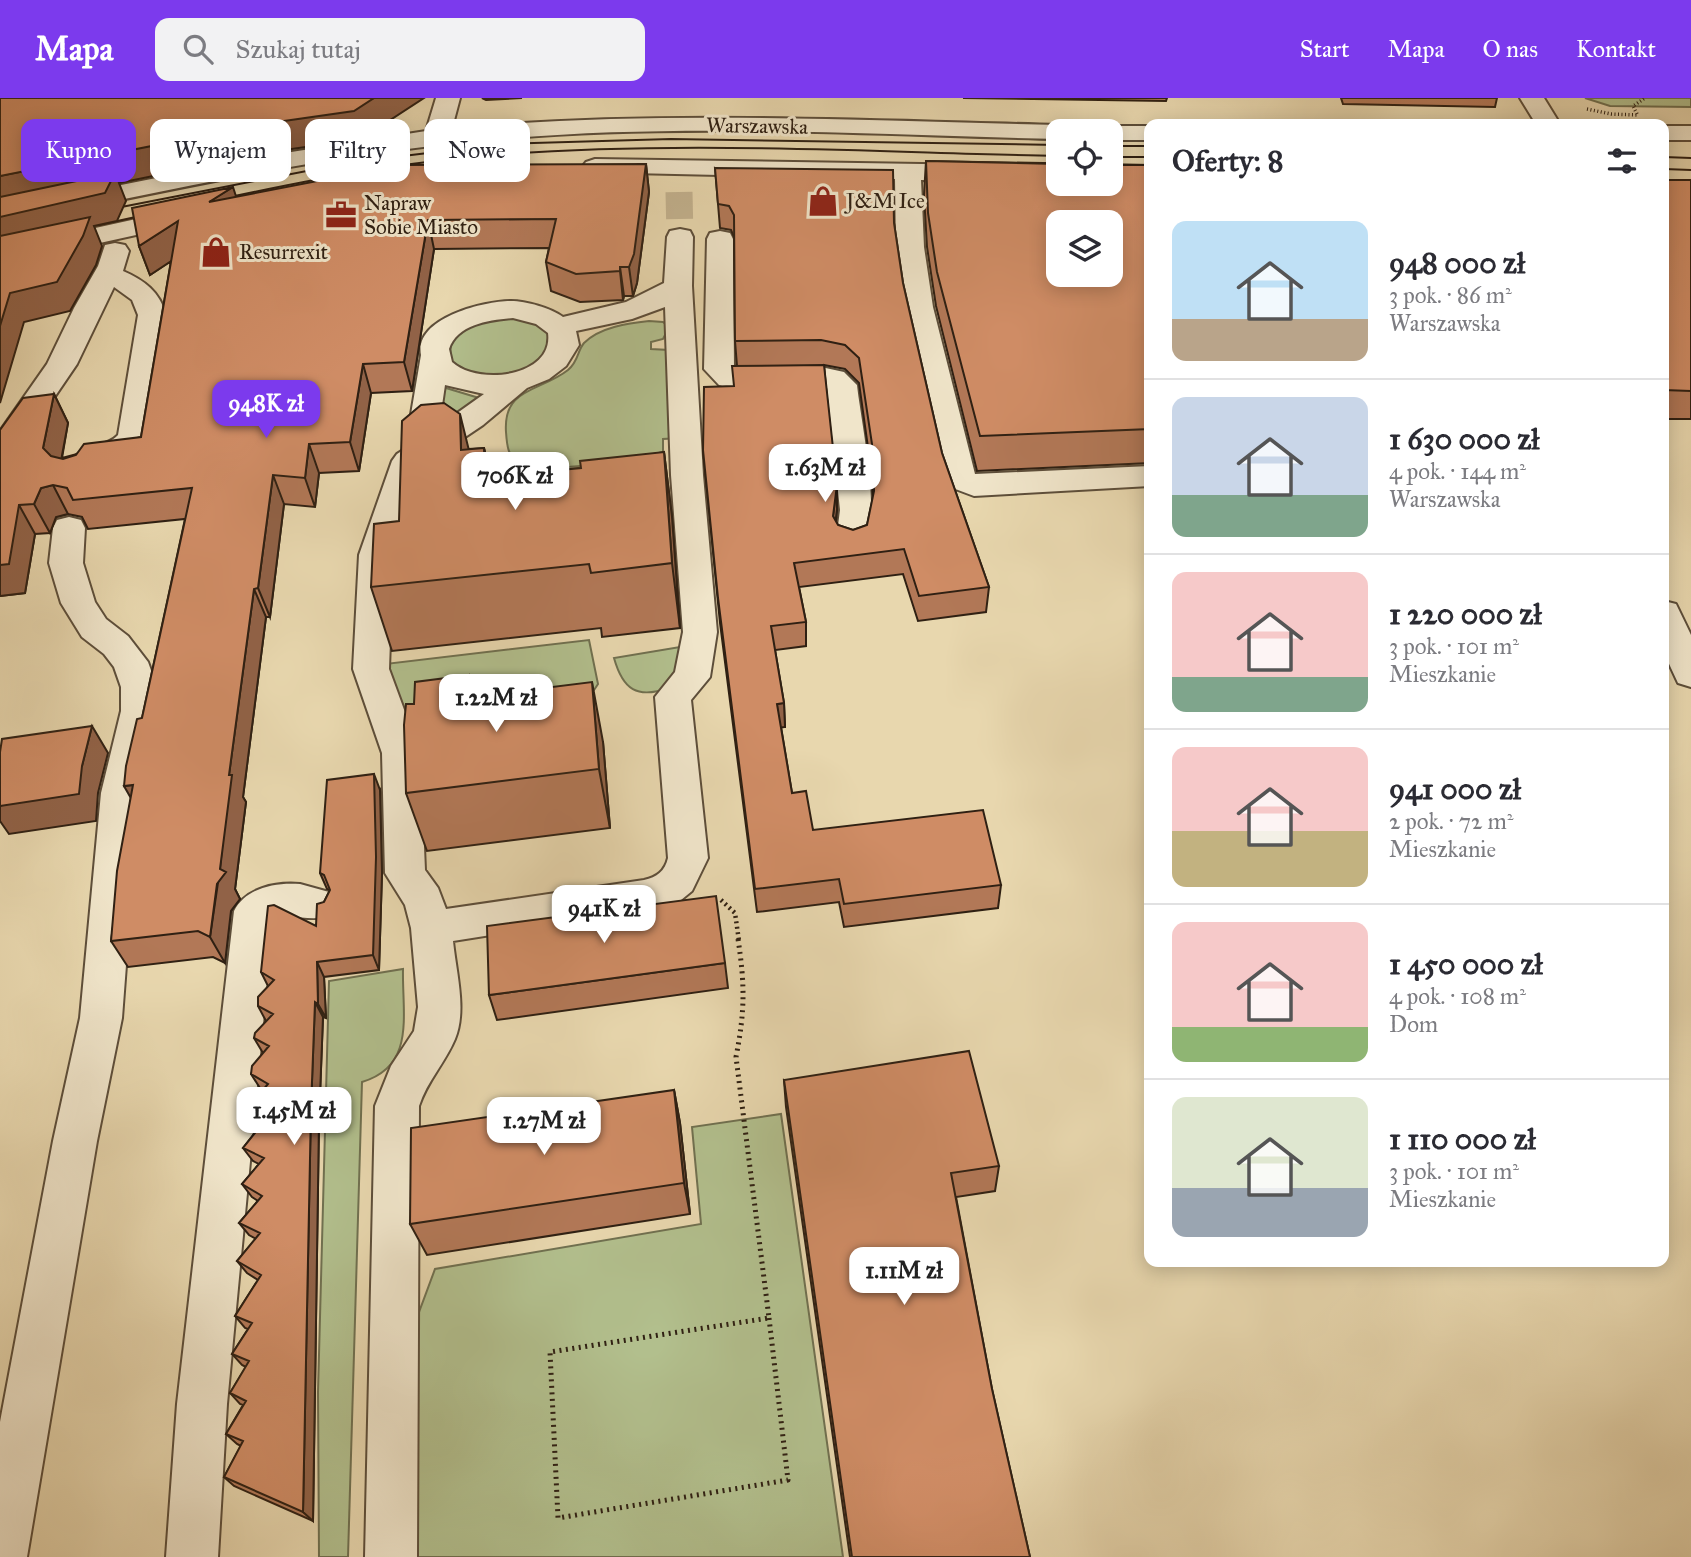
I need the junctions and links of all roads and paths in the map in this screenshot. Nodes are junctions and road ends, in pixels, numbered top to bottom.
1 (448, 98) edge
2 (1532, 98) edge
3 (1630, 98) edge
4 (1645, 98) edge
5 (1640, 101) junction
6 (1582, 106) dead end
7 (1637, 115) junction
8 (442, 119) edge
9 (1545, 119) edge
10 (1645, 119) edge
11 (1669, 127) edge
12 (530, 131) edge
13 (1046, 132) edge
14 (1123, 133) edge
15 (1144, 133) edge
16 (1691, 133) edge
17 (424, 139) edge
18 (564, 168) edge
19 (908, 171) junction
20 (1046, 174) edge
21 (204, 212) edge
22 (0, 217) edge
23 (114, 232) junction
24 (680, 237) tunnel mouth
25 (720, 239) tunnel mouth
26 (0, 257) edge
27 (106, 274) junction
28 (678, 286) junction
29 (559, 327) junction
30 (435, 356) junction
31 (516, 383) junction
32 (430, 444) junction
33 (0, 454) edge
34 (77, 475) edge
35 (1144, 476) edge
36 (69, 528) dead end
37 (852, 541) edge
38 (1669, 624) edge
39 (1691, 674) edge
40 (677, 883) junction
41 (315, 904) edge
42 (431, 928) junction
43 (769, 1318) junction
44 (1, 1557) edge
45 (192, 1557) edge
46 (391, 1557) edge

1 - 8 street
2 - 9 street
3 - 5 path
4 - 5 path
5 - 7 path
6 - 7 path
7 - 10 path
11 - 16 street
12 - 13 street, Warszawska
14 - 15 street
17 - 22 street, Warszawska
18 - 19 street, Warszawska
19 - 20 street, Warszawska
19 - 35 street
21 - 23 street
23 - 26 street
23 - 27 street
24 - 28 street
25 - 37 street
27 - 33 street
27 - 34 street
28 - 29 street
28 - 40 street
29 - 30 street
29 - 31 street
30 - 31 street
30 - 32 street
31 - 32 street
32 - 42 street
36 - 44 street
38 - 39 street
40 - 42 street
40 - 43 path
41 - 45 street
42 - 46 street
43 - 43 path

